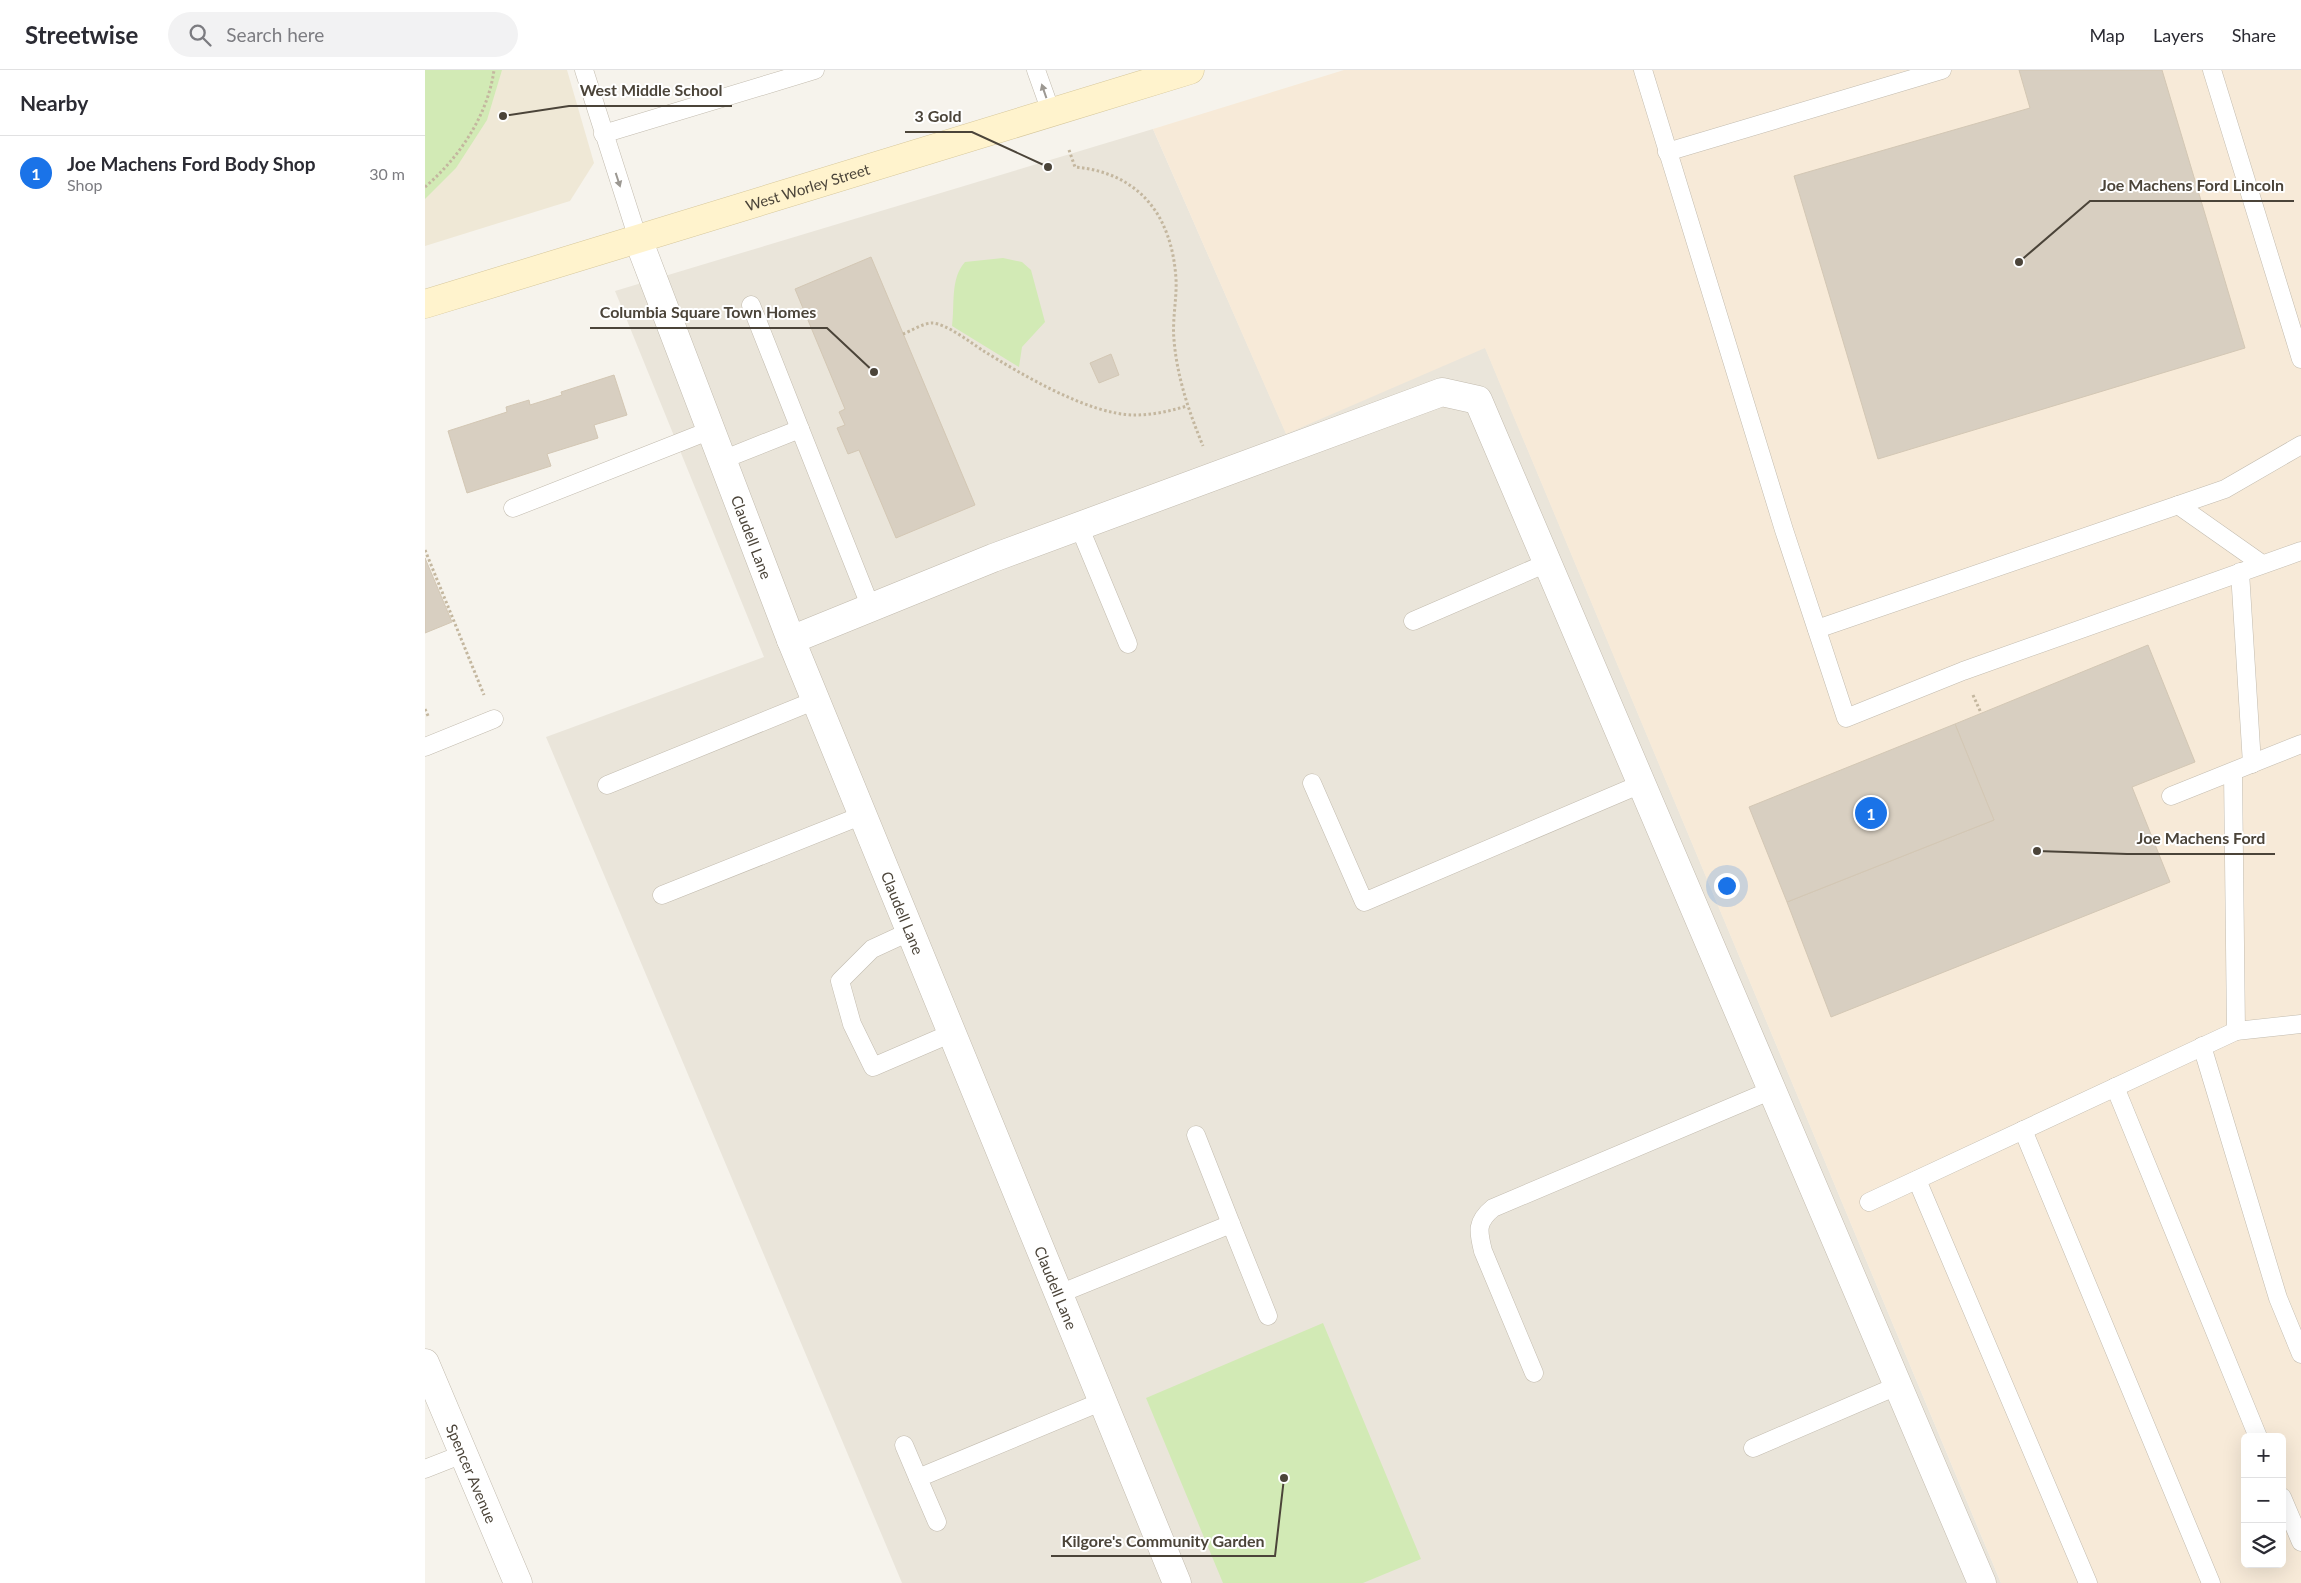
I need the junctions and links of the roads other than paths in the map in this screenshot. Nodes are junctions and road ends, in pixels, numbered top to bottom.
1 (584, 70) edge
2 (815, 70) edge
3 (1036, 70) edge
4 (1190, 70) edge
5 (1643, 70) edge
6 (1942, 70) edge
7 (2212, 70) edge
8 (1051, 112) junction
9 (603, 134) junction
10 (1667, 152) junction
11 (638, 239) junction
12 (425, 304) edge
13 (751, 305) dead end
14 (2301, 359) edge
15 (800, 429) junction
16 (711, 430) junction
17 (2301, 445) edge
18 (722, 460) junction
19 (2178, 505) junction
20 (513, 508) dead end
21 (1079, 526) junction
22 (2301, 551) edge
23 (1547, 563) junction
24 (2262, 564) junction
25 (2240, 572) junction
26 (871, 608) junction
27 (1413, 622) dead end
28 (1817, 629) junction
29 (791, 640) junction
30 (1128, 644) dead end
31 (816, 700) junction
32 (494, 719) road end
33 (2301, 744) edge
34 (425, 748) edge
35 (2252, 764) junction
36 (2233, 772) junction
37 (1312, 783) dead end
38 (1641, 784) junction
39 (607, 785) dead end
40 (2171, 796) dead end
41 (863, 815) junction
42 (662, 895) dead end
43 (911, 931) junction
44 (2301, 1024) edge
45 (2236, 1031) junction
46 (952, 1033) junction
47 (2202, 1046) junction
48 (2115, 1087) junction
49 (1772, 1090) junction
50 (2023, 1130) junction
51 (1196, 1135) dead end
52 (1917, 1180) junction
53 (1869, 1202) dead end
54 (1231, 1224) junction
55 (1059, 1294) junction
56 (1268, 1316) dead end
57 (2301, 1354) edge
58 (425, 1364) edge
59 (1534, 1373) dead end
60 (1897, 1386) junction
61 (1103, 1401) junction
62 (2256, 1433) edge
63 (904, 1445) dead end
64 (1753, 1448) dead end
65 (463, 1454) junction
66 (425, 1469) edge
67 (918, 1478) junction
68 (2286, 1506) edge
69 (937, 1522) dead end
70 (2301, 1542) edge
71 (518, 1583) edge
72 (1177, 1583) edge
73 (1981, 1583) edge
74 (2088, 1583) edge
75 (2211, 1583) edge

1 - 9 lane
2 - 9 lane
8 -> 3 lane
4 - 8 street, West Worley Street
5 - 10 lane
6 - 10 lane
7 - 14 lane
8 - 11 street, West Worley Street
9 -> 11 lane
10 - 28 lane
11 - 12 street, West Worley Street
11 - 16 street, Claudell Lane
13 - 15 lane
15 - 18 lane
15 - 26 lane
16 - 18 street, Claudell Lane
16 - 20 lane
17 - 19 lane
18 - 29 street, Claudell Lane
19 - 24 lane
19 - 28 lane
21 - 23 street
21 - 26 street
21 - 30 lane
22 - 24 lane
23 - 27 lane
23 - 38 street
24 - 25 lane
25 - 28 lane
25 - 35 lane
26 - 29 street
29 - 31 street, Claudell Lane
31 - 39 lane
31 - 41 street, Claudell Lane
32 - 34 lane
33 - 35 lane
35 - 36 lane
36 - 40 lane
36 - 45 lane
37 - 38 lane
38 - 49 street
41 - 42 lane
41 - 43 street, Claudell Lane
43 - 46 street, Claudell Lane
43 - 46 lane
44 - 45 lane
45 - 47 lane
46 - 55 street, Claudell Lane
47 - 48 lane
47 - 57 lane
48 - 50 lane
48 - 62 lane
49 - 59 lane
49 - 60 street
50 - 52 lane
50 - 75 lane
51 - 54 lane
52 - 53 lane
52 - 74 lane
54 - 55 lane
54 - 56 lane
55 - 61 street, Claudell Lane
58 - 65 street, Spencer Avenue
60 - 64 lane
60 - 73 street
61 - 67 lane
61 - 72 street, Claudell Lane
63 - 67 lane
65 - 66 lane
65 - 71 street, Spencer Avenue
67 - 69 lane
68 - 70 lane

